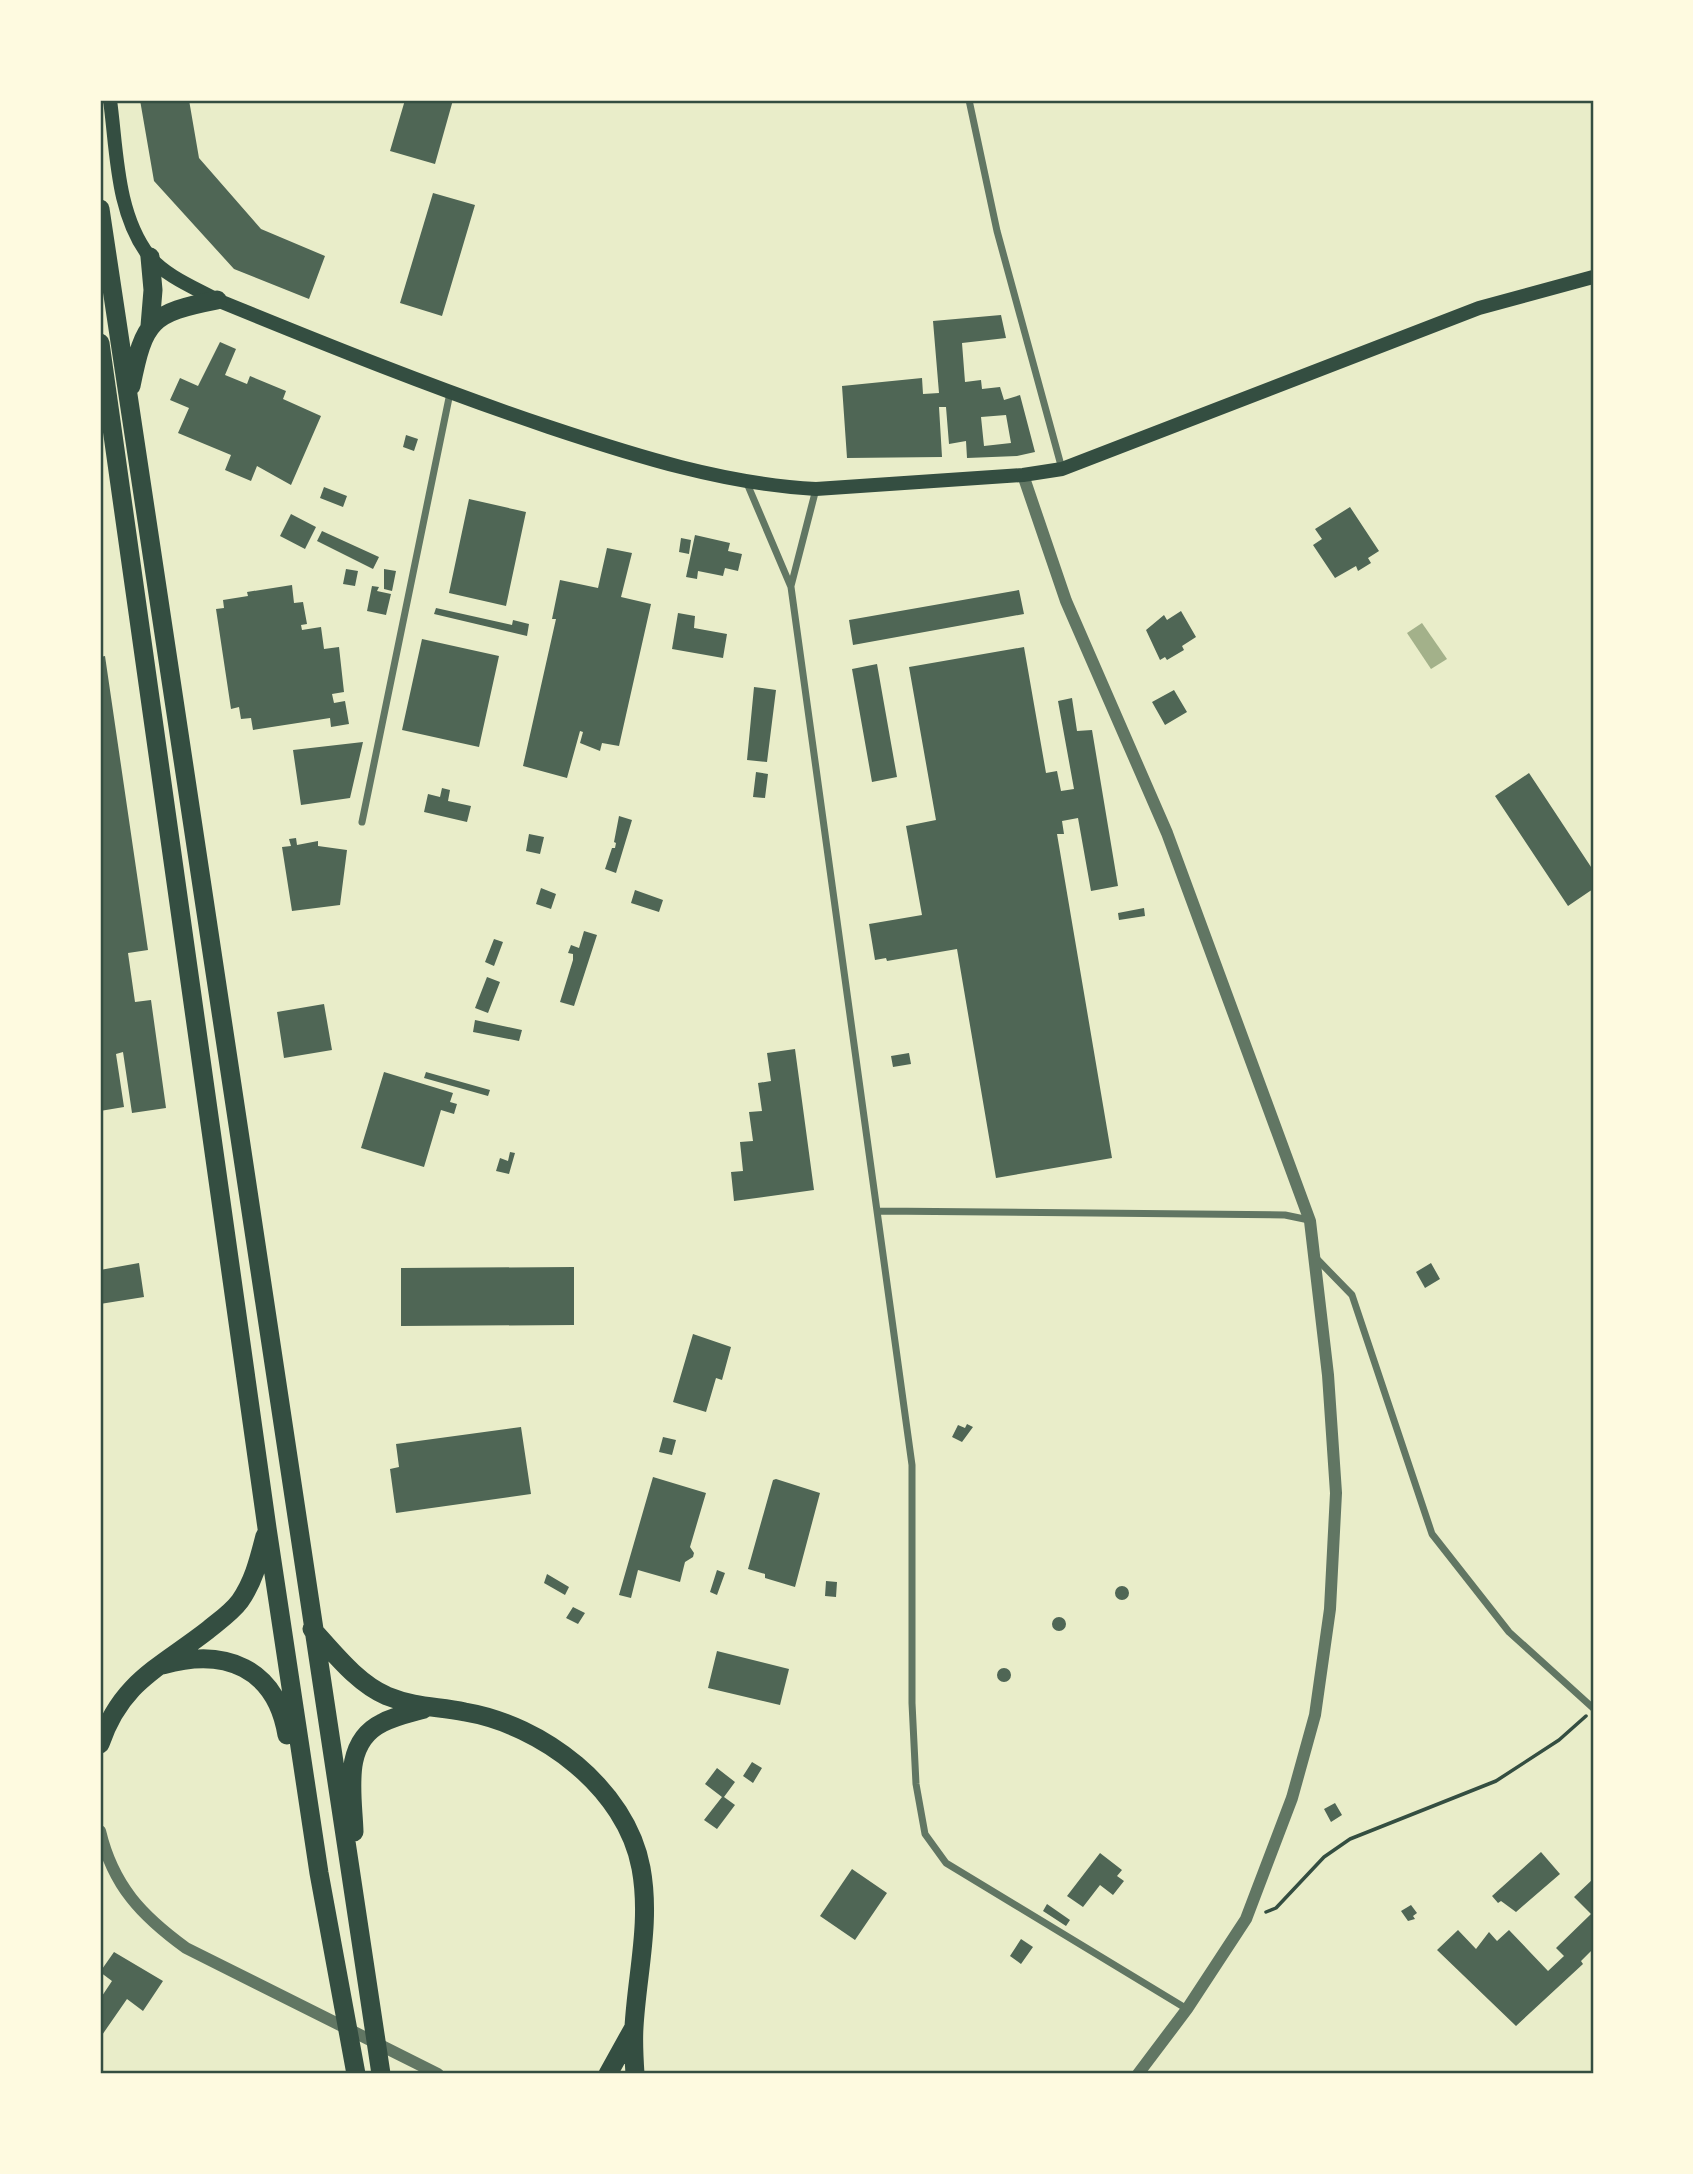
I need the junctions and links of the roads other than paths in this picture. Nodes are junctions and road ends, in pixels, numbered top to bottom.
1 (110, 100) edge
2 (969, 100) edge
3 (100, 209) edge
4 (150, 257) junction
5 (1593, 277) edge
6 (217, 300) junction
7 (150, 326) junction
8 (100, 344) edge
9 (450, 393) junction
10 (128, 401) junction
11 (1062, 469) junction
12 (1023, 475) junction
13 (746, 481) junction
14 (816, 489) junction
15 (791, 587) junction
16 (362, 822) dead end
17 (879, 1211) junction
18 (1310, 1221) junction
19 (1316, 1257) junction
20 (267, 1528) junction
21 (313, 1629) junction
22 (163, 1665) junction
23 (424, 1709) junction
24 (1593, 1709) edge
25 (100, 1744) edge
26 (100, 1831) edge
27 (346, 1849) junction
28 (319, 1873) junction
29 (1187, 2009) junction
30 (633, 2028) junction
31 (356, 2074) edge
32 (381, 2074) edge
33 (438, 2074) edge
34 (608, 2074) edge
35 (635, 2074) edge
36 (1138, 2074) edge

1 - 4 main road
2 - 11 street
3 - 10 highway
4 - 6 main road
4 - 7 highway
5 - 11 main road
6 - 7 highway
6 - 9 main road
7 - 10 highway
8 - 20 highway
9 - 13 main road
9 - 16 street
10 - 21 highway
11 - 12 main road
12 - 14 main road
12 - 18 street
13 - 14 main road
13 - 15 street
14 - 15 street
15 - 17 street
17 - 18 street
17 - 29 street
18 - 19 street
19 - 24 street
19 - 29 street
20 - 22 highway
20 - 28 highway
21 - 23 highway
21 - 27 highway
22 - 25 highway
22 - 28 highway
23 - 27 highway
23 - 30 highway
26 - 33 street
27 - 32 highway
28 - 31 highway
29 - 36 street
30 - 34 highway
30 - 35 highway

